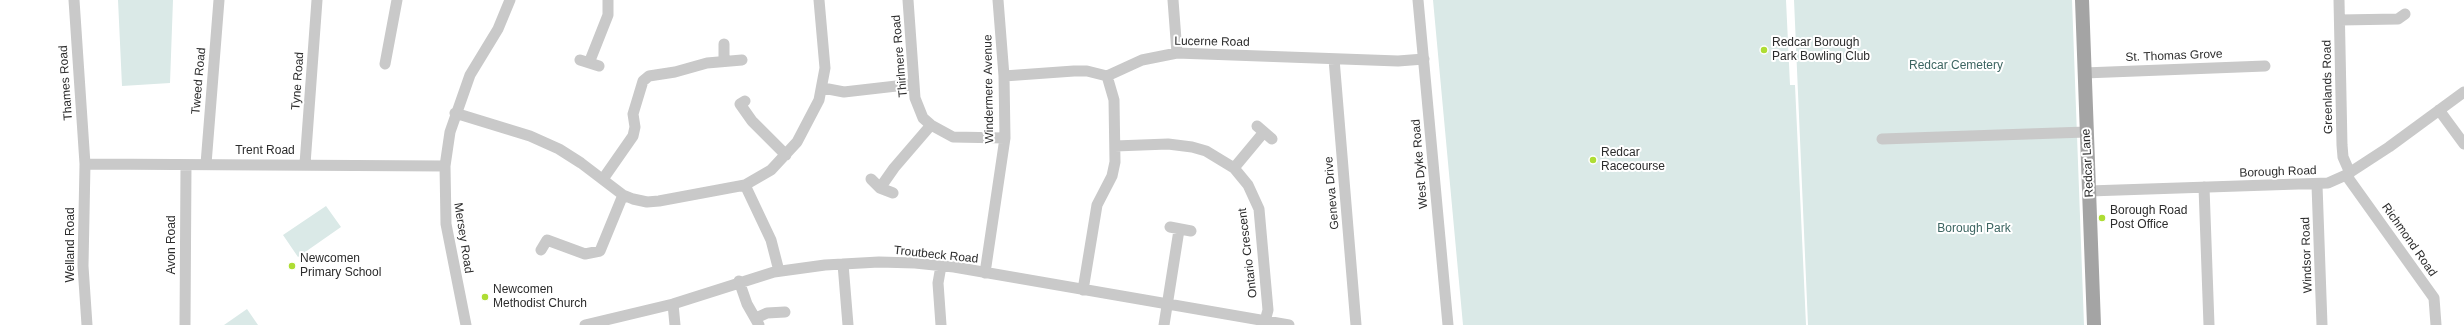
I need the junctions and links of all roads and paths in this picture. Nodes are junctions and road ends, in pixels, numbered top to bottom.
1 (74, 0) edge
2 (219, 0) edge
3 (317, 0) edge
4 (397, 0) edge
5 (510, 0) edge
6 (608, 0) edge
7 (819, 0) edge
8 (908, 0) edge
9 (998, 0) edge
10 (1173, 0) edge
11 (1418, 0) edge
12 (2082, 0) edge
13 (2339, 0) edge
14 (2405, 14) dead end
15 (2340, 20) junction
16 (724, 44) dead end
17 (1177, 53) junction
18 (1334, 59) junction
19 (1424, 59) junction
20 (742, 60) dead end
21 (724, 61) junction
22 (589, 63) dead end
23 (385, 64) dead end
24 (2265, 66) dead end
25 (2084, 72) junction
26 (1004, 76) junction
27 (1107, 76) junction
28 (914, 84) junction
29 (823, 88) junction
30 (2464, 92) edge
31 (745, 100) dead end
32 (2439, 110) junction
33 (455, 113) junction
34 (930, 125) junction
35 (1265, 132) dead end
36 (2086, 132) junction
37 (1005, 138) junction
38 (1882, 139) dead end
39 (2464, 144) edge
40 (1115, 146) junction
41 (786, 155) junction
42 (85, 164) junction
43 (206, 164) junction
44 (305, 164) junction
45 (186, 165) junction
46 (444, 166) junction
47 (1234, 168) junction
48 (2348, 174) junction
49 (603, 179) junction
50 (871, 179) dead end
51 (746, 185) junction
52 (2317, 185) junction
53 (2204, 187) junction
54 (880, 188) junction
55 (2089, 191) junction
56 (893, 193) dead end
57 (623, 195) junction
58 (1180, 230) dead end
59 (541, 250) dead end
60 (843, 264) junction
61 (941, 266) junction
62 (779, 271) junction
63 (985, 273) junction
64 (739, 281) junction
65 (1083, 290) junction
66 (673, 304) junction
67 (1168, 304) junction
68 (785, 312) dead end
69 (1265, 321) junction
70 (758, 322) edge
71 (87, 325) edge
72 (185, 325) edge
73 (466, 325) edge
74 (585, 325) edge
75 (675, 325) edge
76 (848, 325) edge
77 (941, 325) edge
78 (1164, 325) edge
79 (1289, 325) edge
80 (1356, 325) edge
81 (1448, 325) edge
82 (2094, 325) edge
83 (2209, 325) edge
84 (2322, 325) edge
85 (2436, 325) edge

1 - 42 street, Thames Road
2 - 43 street, Tweed Road
3 - 44 street, Tyne Road
4 - 23 street
5 - 33 street, Mersey Road
6 - 22 street
7 - 29 street
8 - 28 street, Thirlmere Road
9 - 26 street, Windermere Avenue
10 - 17 street
11 - 19 street, West Dyke Road
12 - 25 main road, Redcar Lane
13 - 15 street, Greenlands Road
14 - 15 street
15 - 48 street, Greenlands Road
16 - 21 street
17 - 18 street, Lucerne Road
17 - 27 street, Lucerne Road
18 - 19 street, Lucerne Road
18 - 80 street, Geneva Drive
19 - 81 street, West Dyke Road
20 - 21 street
21 - 49 street
24 - 25 street, St. Thomas Grove
25 - 36 main road, Redcar Lane
26 - 27 street
26 - 37 street, Windermere Avenue
27 - 40 street
28 - 29 street
28 - 34 street, Thirlmere Road
29 - 41 street
30 - 32 street, Borough Road
31 - 41 street
32 - 39 street
32 - 48 street, Borough Road
33 - 46 street, Mersey Road
33 - 49 street
34 - 37 street, Thirlmere Road
34 - 54 street
35 - 47 street
36 - 38 street
36 - 55 main road, Redcar Lane
37 - 63 street, Windermere Avenue
40 - 47 street, Ontario Crescent
40 - 65 street
41 - 51 street
42 - 45 street, Trent Road
42 - 71 street, Welland Road
43 - 44 street, Trent Road
43 - 45 street, Trent Road
44 - 46 street, Trent Road
45 - 72 street, Avon Road
46 - 73 street, Mersey Road
47 - 69 street, Ontario Crescent
48 - 52 street, Borough Road
48 - 85 street, Richmond Road
49 - 57 street
50 - 54 street
51 - 57 street
51 - 62 street
52 - 53 street, Borough Road
52 - 84 street, Windsor Road
53 - 55 street, Borough Road
53 - 83 street
54 - 56 street
55 - 82 main road, Redcar Lane
57 - 59 street
58 - 67 street
60 - 61 street, Troutbeck Road
60 - 62 street, Troutbeck Road
60 - 76 street
61 - 63 street, Troutbeck Road
61 - 77 street
62 - 64 street, Troutbeck Road
63 - 65 street, Troutbeck Road
64 - 66 street, Troutbeck Road
64 - 70 street
65 - 67 street, Troutbeck Road
66 - 74 street, Troutbeck Road
66 - 75 street
67 - 69 street, Troutbeck Road
67 - 78 street
68 - 70 street
69 - 79 street, Troutbeck Road

